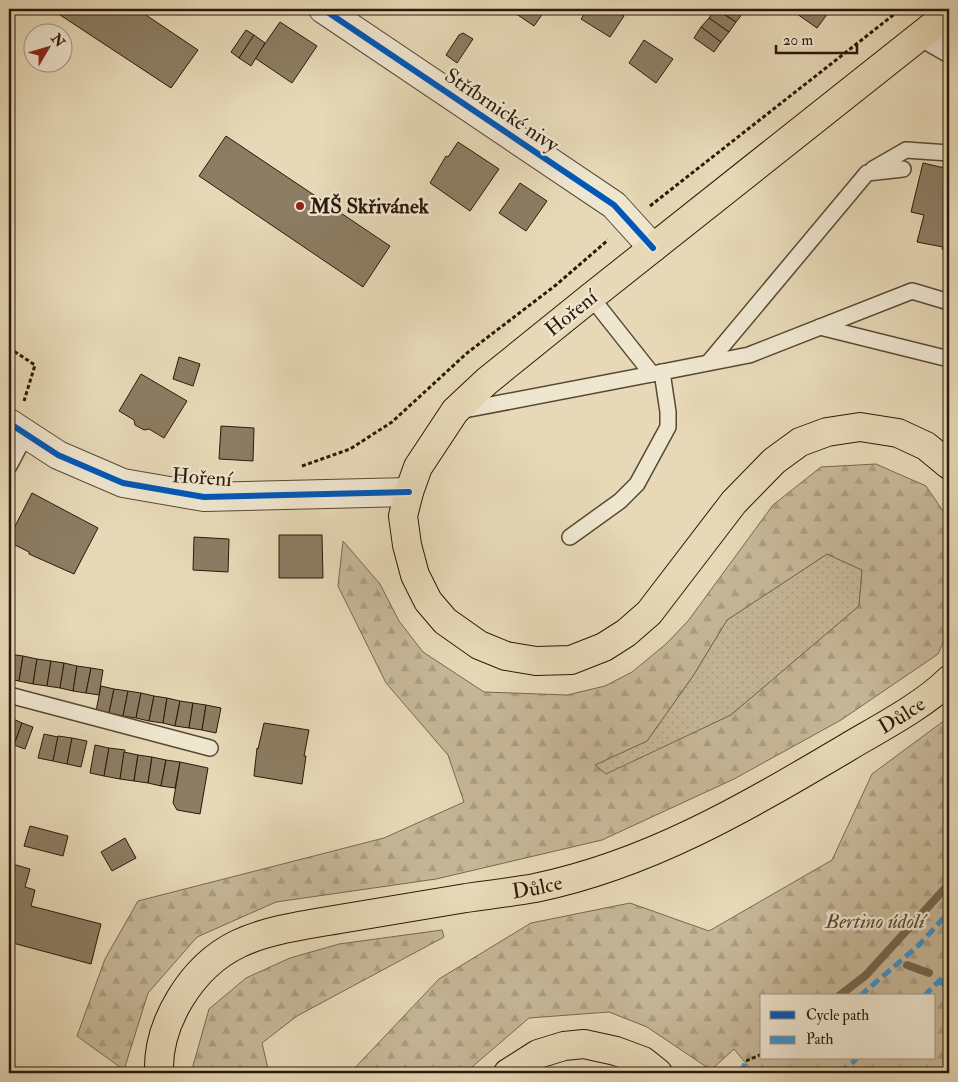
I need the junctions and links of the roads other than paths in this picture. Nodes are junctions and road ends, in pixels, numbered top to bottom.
1 (323, 9) edge
2 (949, 13) edge
3 (949, 35) edge
4 (919, 38) junction
5 (949, 55) edge
6 (949, 153) edge
7 (903, 168) dead end
8 (867, 173) junction
9 (654, 248) junction
10 (591, 297) junction
11 (949, 302) edge
12 (820, 327) junction
13 (949, 359) edge
14 (709, 362) junction
15 (657, 373) junction
16 (455, 411) junction
17 (18, 422) edge
18 (949, 465) edge
19 (9, 466) edge
20 (409, 492) junction
21 (570, 537) dead end
22 (949, 680) edge
23 (9, 695) edge
24 (210, 748) dead end
25 (158, 1073) edge
26 (508, 1073) edge
27 (658, 1073) edge

1 - 9 street, Stříbrnické nivy
2 - 4 main road, Hoření
3 - 4 lane
4 - 5 lane
4 - 9 main road, Hoření
6 - 8 lane
7 - 8 lane
8 - 14 lane
9 - 10 main road, Hoření
10 - 15 lane
10 - 16 main road, Hoření
11 - 12 lane
12 - 13 lane
12 - 14 lane
14 - 15 lane
15 - 16 lane
15 - 21 lane
16 - 20 main road, Hoření
17 - 19 lane
17 - 20 street, Hoření
18 - 20 main road
22 - 25 main road, Důlce
23 - 24 lane
26 - 27 main road

